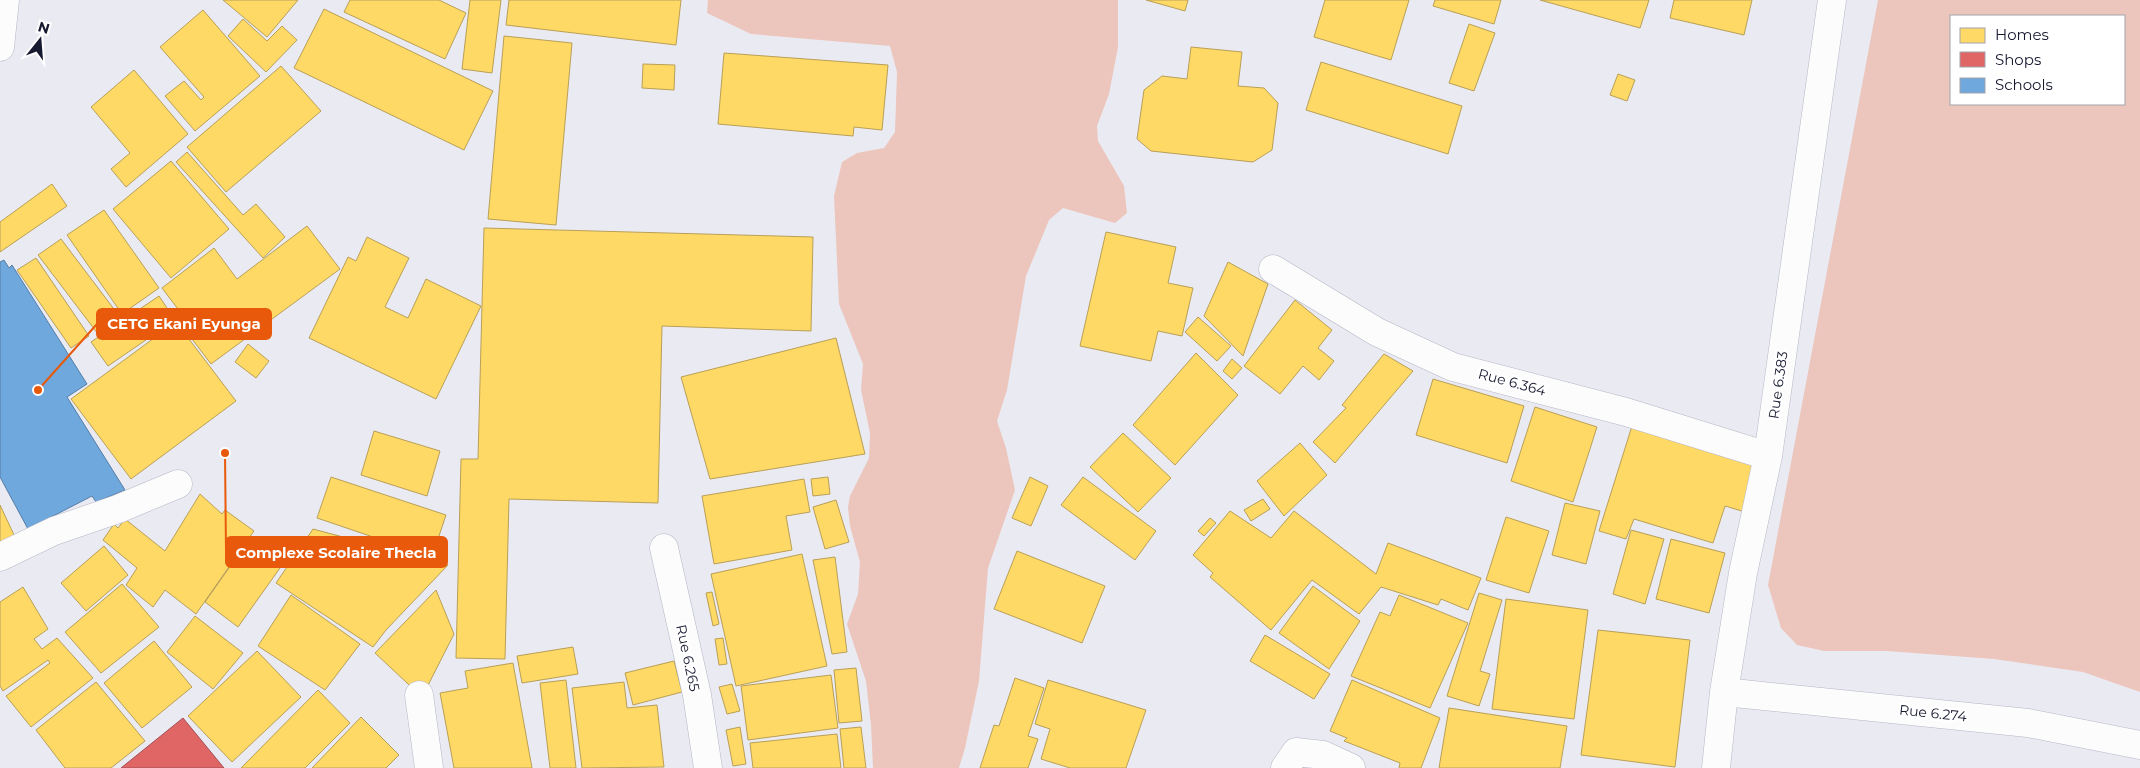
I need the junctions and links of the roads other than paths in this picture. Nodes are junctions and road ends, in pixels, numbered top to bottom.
1 (5, 0) edge
2 (1832, 0) edge
3 (0, 47) edge
4 (1273, 269) dead end
5 (1768, 456) junction
6 (178, 484) dead end
7 (664, 548) dead end
8 (0, 557) edge
9 (1724, 692) junction
10 (419, 695) dead end
11 (2140, 745) edge
12 (429, 768) edge
13 (708, 768) edge
14 (1285, 768) edge
15 (1351, 768) edge
16 (1716, 768) edge

1 - 3 street
2 - 5 street, Rue 6.383
4 - 5 street, Rue 6.364
5 - 9 street, Rue 6.383
6 - 8 street
7 - 13 street, Rue 6.265
9 - 11 street, Rue 6.274
9 - 16 street, Rue 6.383
10 - 12 street
14 - 15 street

